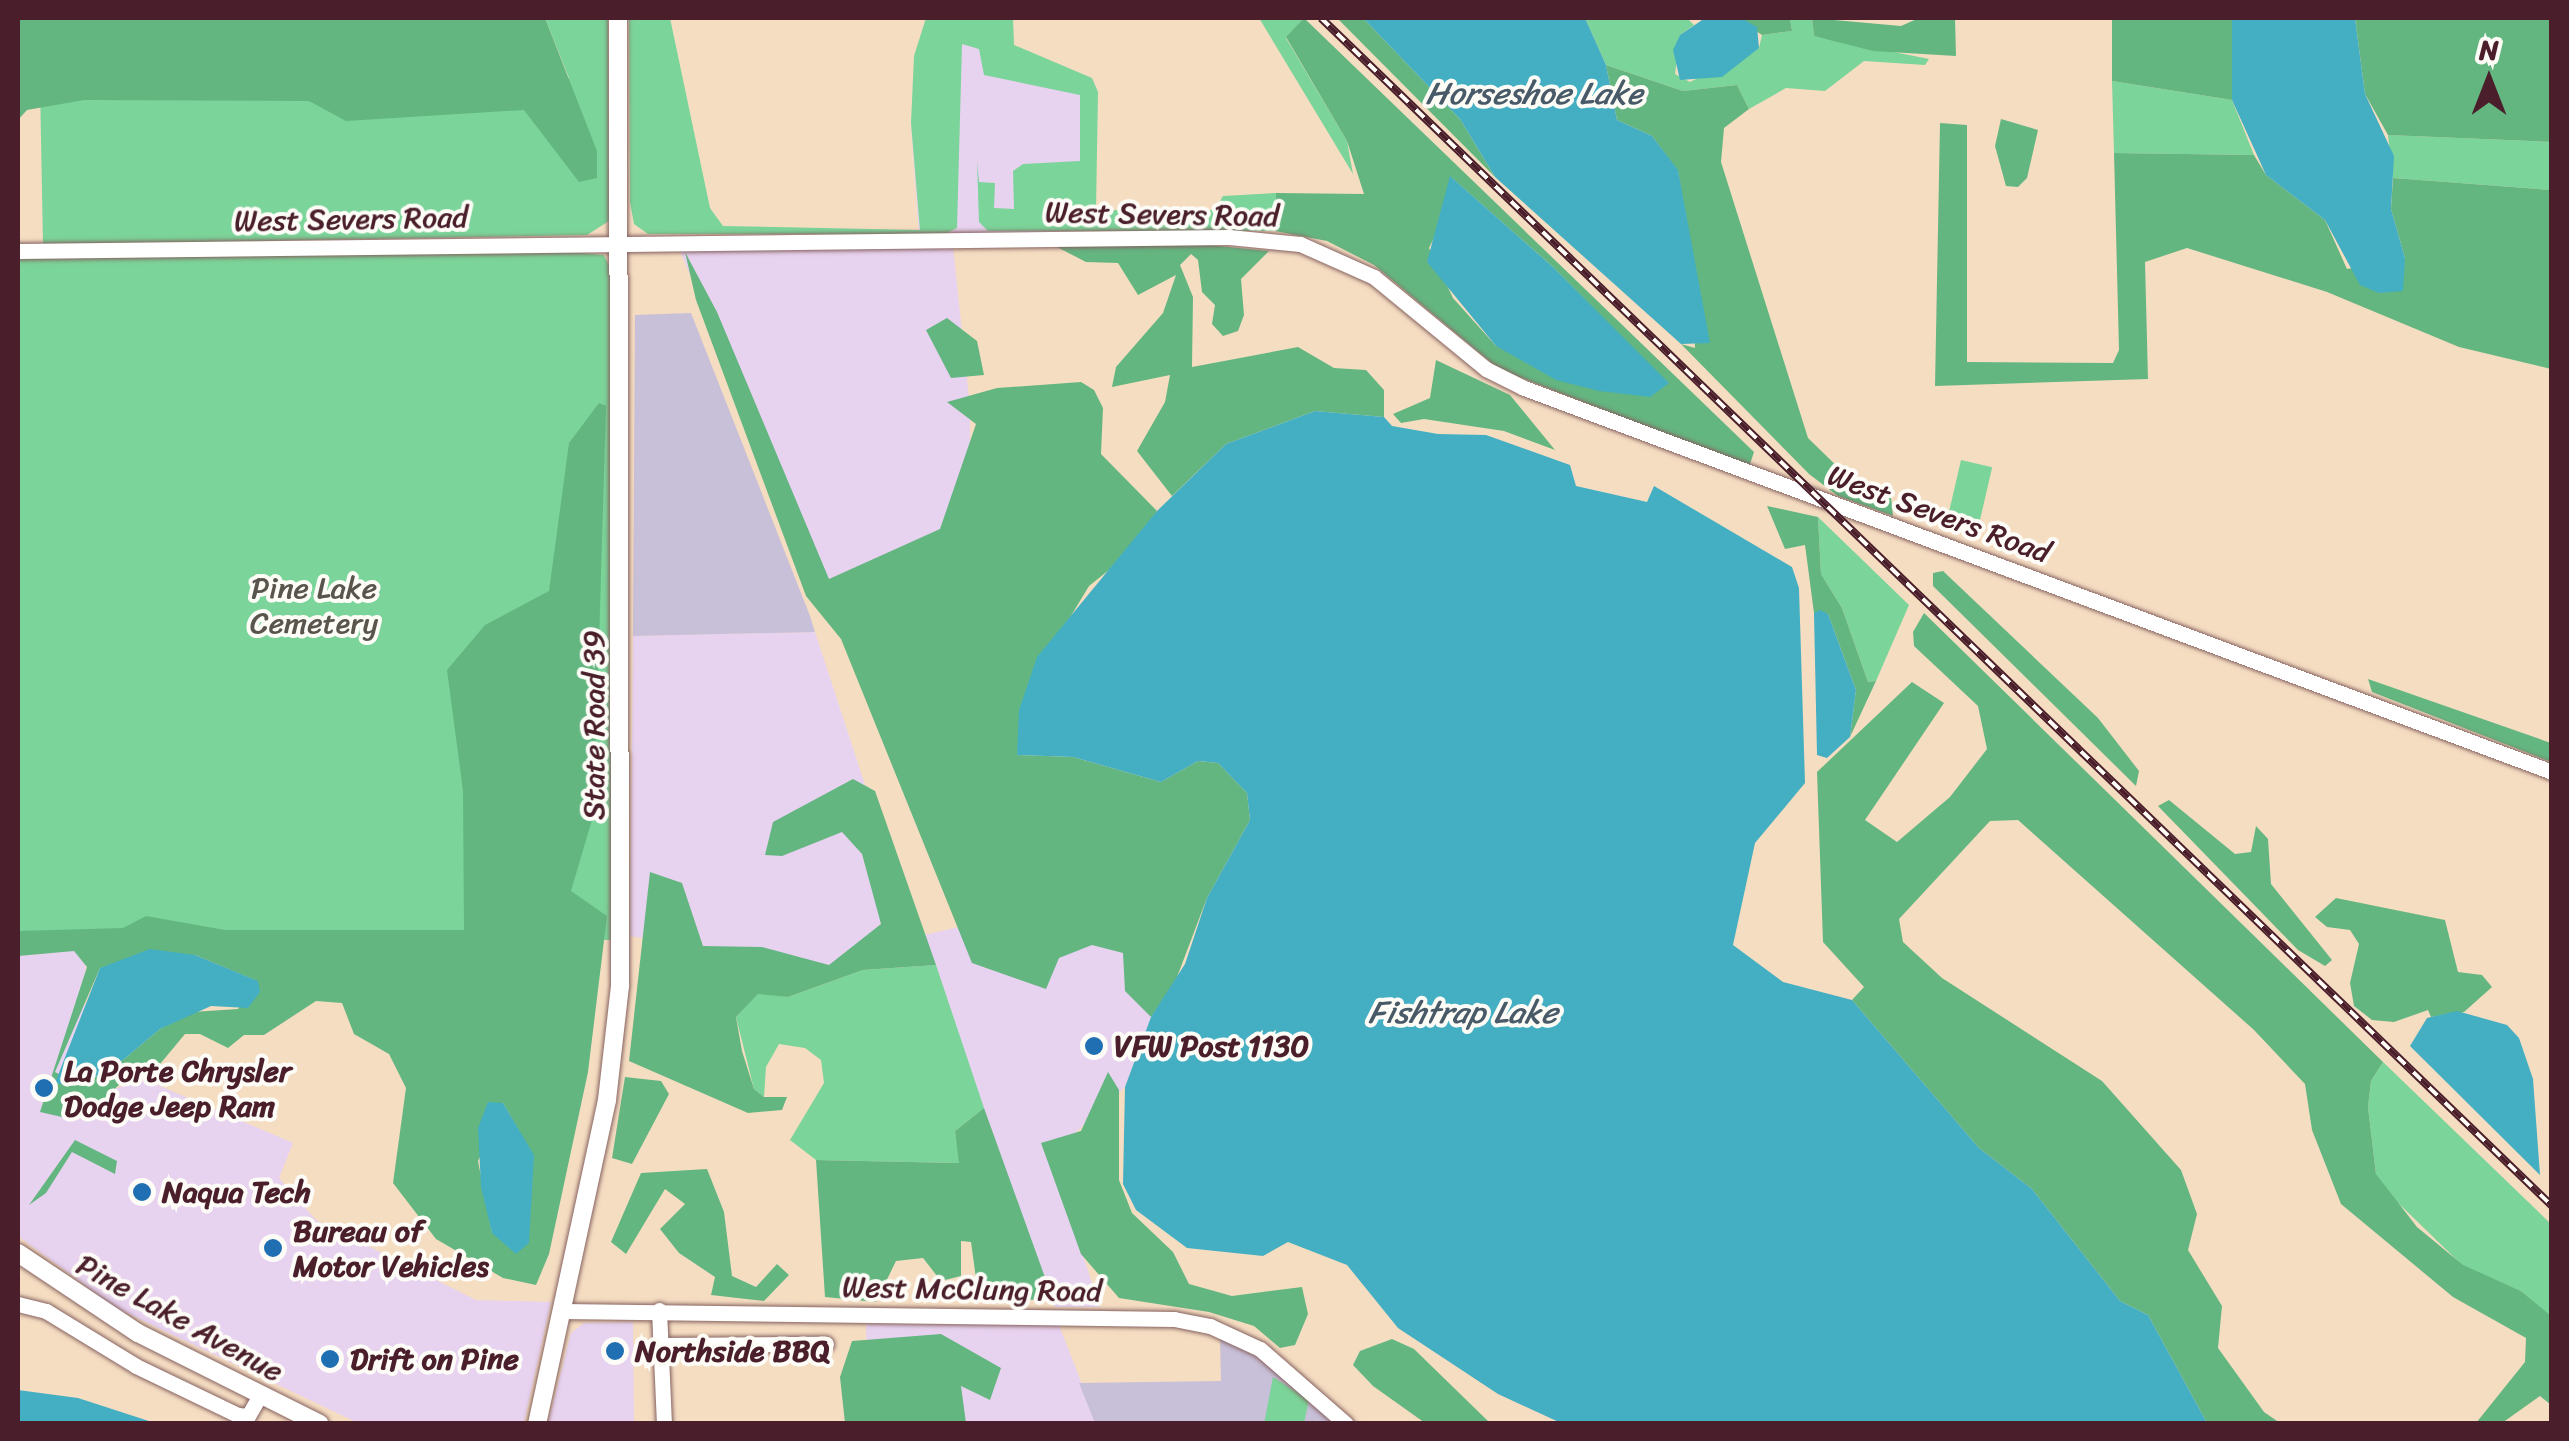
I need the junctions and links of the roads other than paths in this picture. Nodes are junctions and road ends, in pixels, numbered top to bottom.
1 (618, 18) edge
2 (620, 242) junction
3 (18, 251) edge
4 (2552, 772) edge
5 (18, 1254) edge
6 (18, 1306) edge
7 (562, 1310) junction
8 (659, 1310) junction
9 (826, 1344) dead end
10 (664, 1345) junction
11 (260, 1395) junction
12 (320, 1424) edge
13 (537, 1424) edge
14 (664, 1424) edge
15 (1346, 1424) edge

1 - 2 main road, State Road 39
2 - 3 street, West Severs Road
2 - 4 street, West Severs Road
2 - 7 main road, State Road 39
5 - 11 main road, Pine Lake Avenue
6 - 11 street
7 - 8 street, West McClung Road
7 - 13 main road, State Road 39
8 - 10 street
8 - 15 street, West McClung Road
9 - 10 street
10 - 14 street
11 - 12 main road, Pine Lake Avenue

